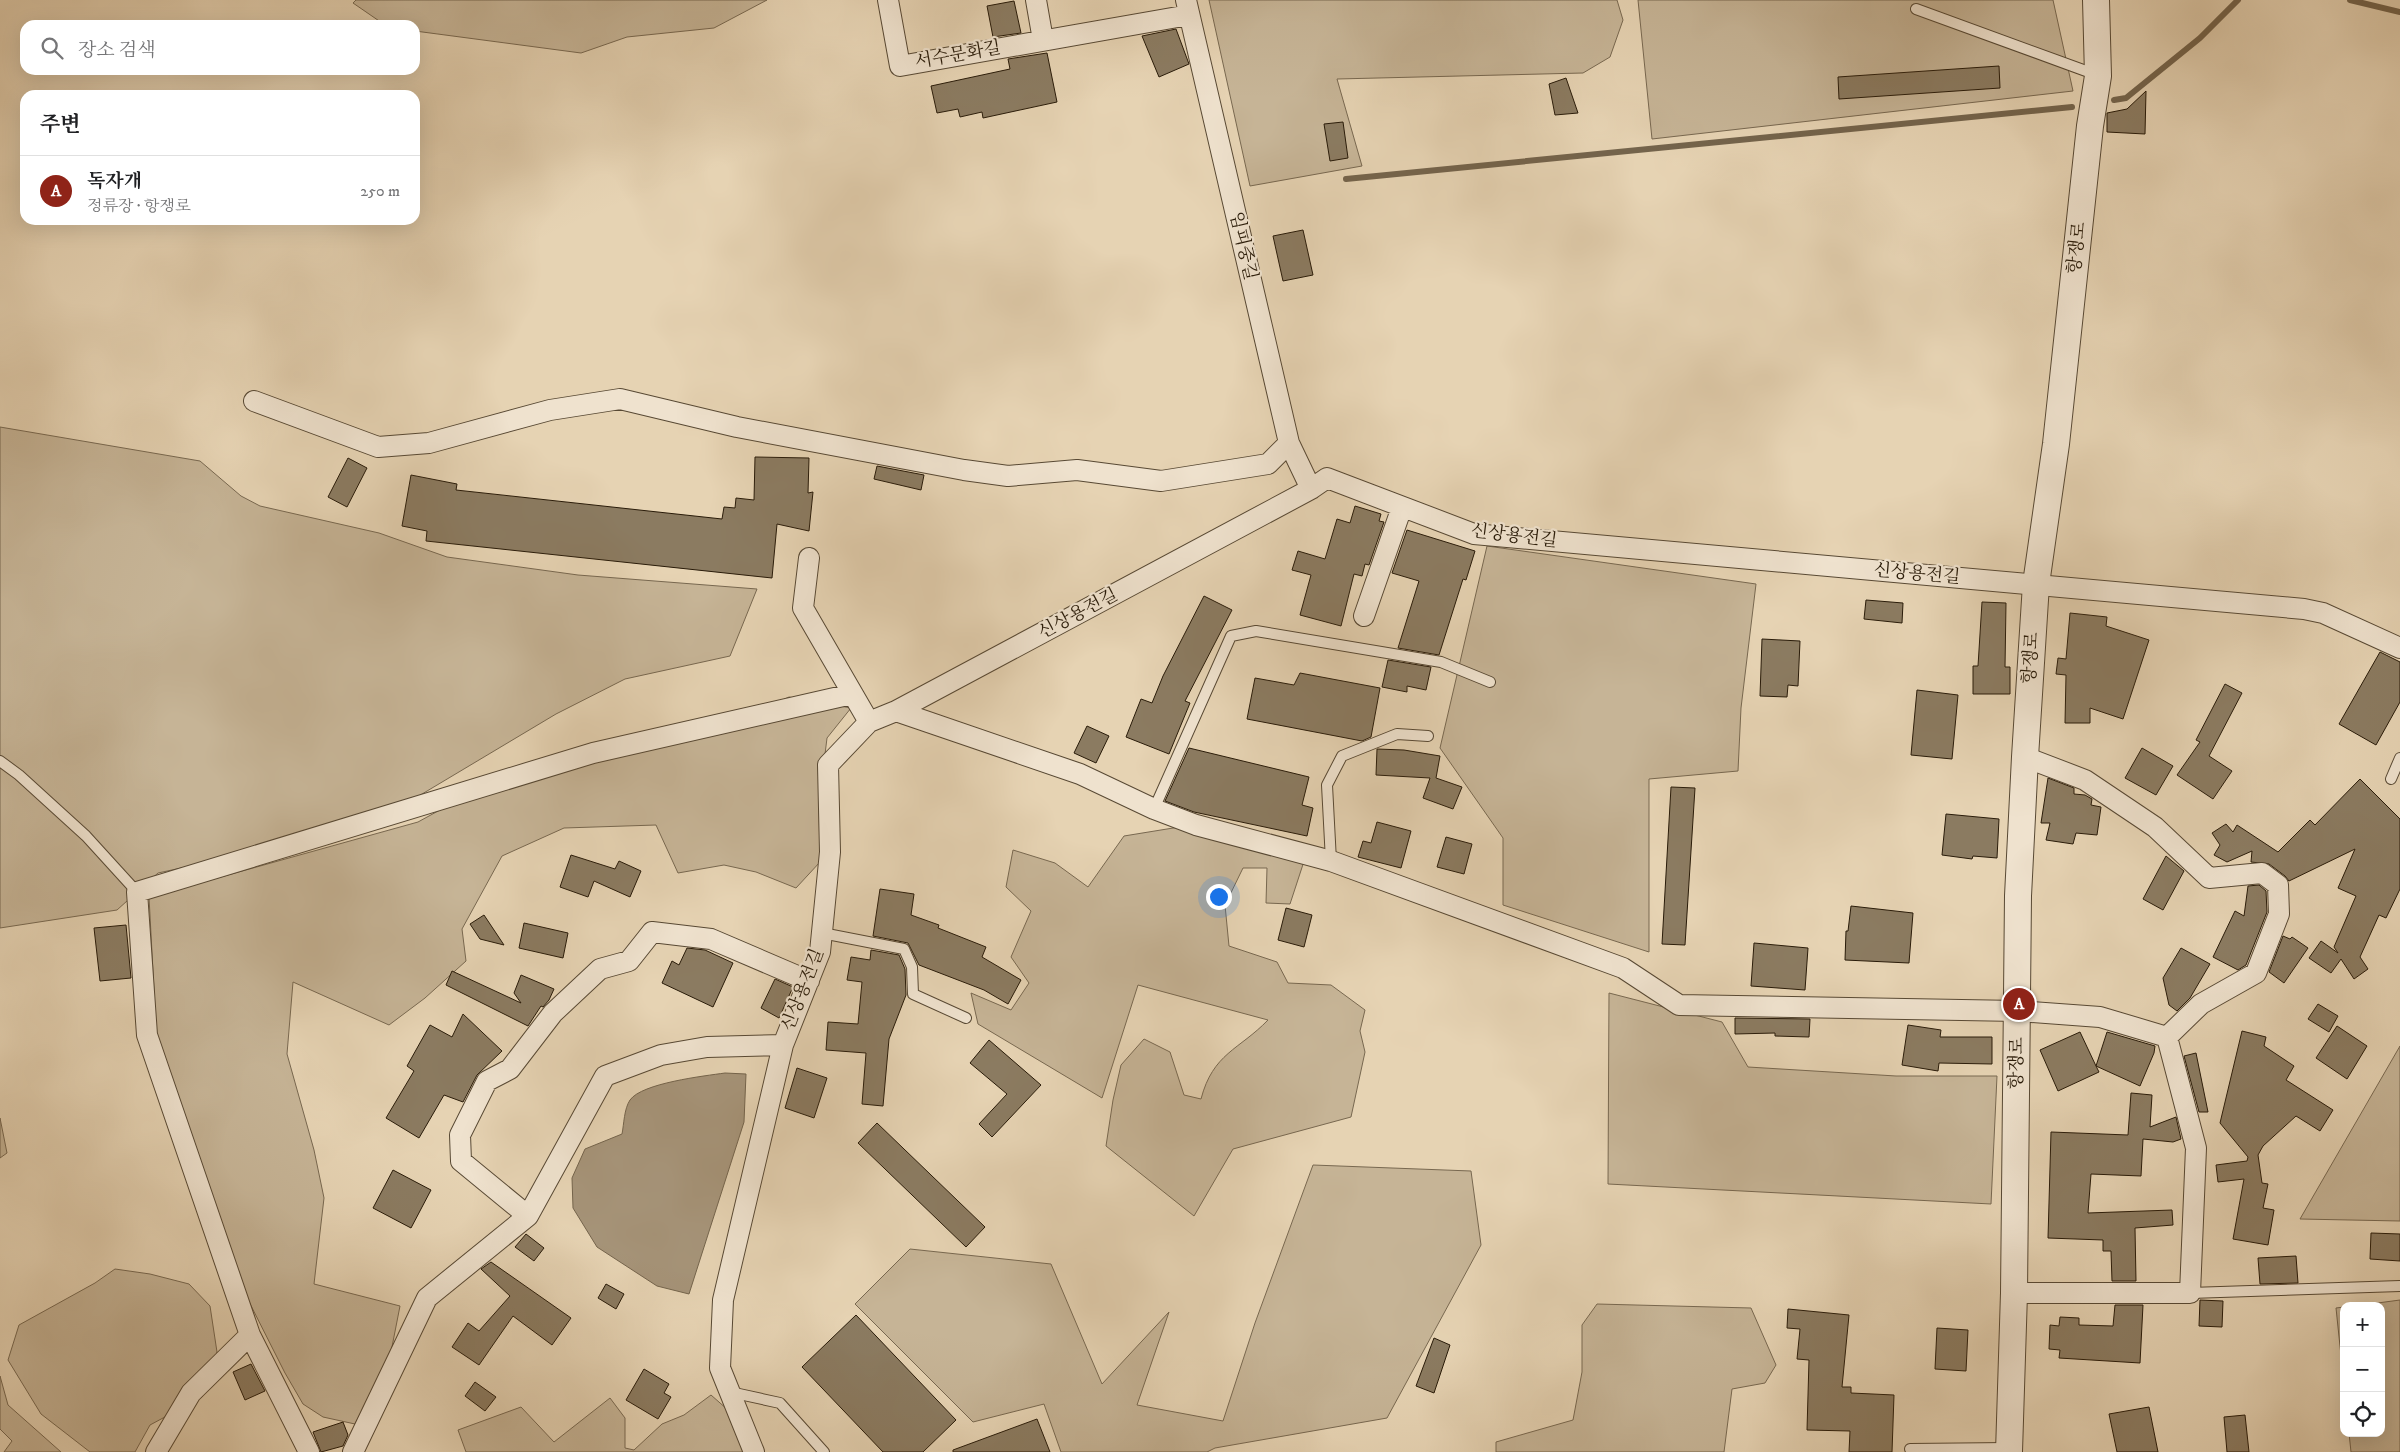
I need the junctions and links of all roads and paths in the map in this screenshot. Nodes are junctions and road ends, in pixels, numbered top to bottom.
1 (888, 0) edge
2 (1036, 0) edge
3 (2096, 0) edge
4 (1187, 7) edge
5 (1916, 9) dead end
6 (1043, 40) junction
7 (2098, 76) junction
8 (254, 401) dead end
9 (1289, 443) junction
10 (1311, 489) junction
11 (1402, 507) junction
12 (809, 558) dead end
13 (2036, 584) junction
14 (1364, 616) dead end
15 (2400, 648) edge
16 (1490, 682) dead end
17 (852, 694) junction
18 (896, 711) junction
19 (869, 722) junction
20 (1428, 736) dead end
21 (2024, 757) junction
22 (2400, 758) edge
23 (0, 761) edge
24 (2391, 779) dead end
25 (1154, 809) junction
26 (1331, 861) junction
27 (138, 892) junction
28 (822, 933) junction
29 (808, 981) junction
30 (2018, 1012) junction
31 (966, 1018) dead end
32 (2167, 1037) junction
33 (782, 1045) junction
34 (528, 1216) junction
35 (2400, 1286) edge
36 (2014, 1293) junction
37 (2190, 1293) junction
38 (250, 1335) junction
39 (729, 1392) junction
40 (1910, 1449) dead end
41 (2009, 1450) edge
42 (156, 1452) edge
43 (309, 1452) edge
44 (353, 1452) edge
45 (754, 1452) edge
46 (824, 1452) edge

1 - 6 street, 서수문화길
2 - 6 street
3 - 7 street, 항쟁로
4 - 6 street
4 - 9 street, 임피중길
5 - 7 lane
7 - 13 street, 항쟁로
8 - 9 street
9 - 10 street, 임피중길
10 - 11 street, 신상용전길
10 - 18 street, 신상용전길
11 - 13 street, 신상용전길
11 - 14 street
12 - 17 street
13 - 15 street
13 - 21 street, 항쟁로
16 - 25 lane
17 - 19 street
17 - 27 street
18 - 19 street, 신상용전길
18 - 25 street
19 - 28 street, 신상용전길
20 - 26 lane
21 - 30 street, 항쟁로
21 - 32 street
22 - 24 lane
23 - 27 lane
25 - 26 street
26 - 30 street
27 - 38 street
28 - 29 street, 신상용전길
28 - 31 lane
29 - 33 street, 신상용전길
29 - 34 street
30 - 32 street
30 - 36 street, 항쟁로
32 - 37 street
33 - 34 street
33 - 39 street, 신상용전길
34 - 44 street
35 - 37 lane
36 - 37 street
36 - 41 street, 항쟁로
38 - 42 street
38 - 43 street
39 - 45 street, 신상용전길
39 - 46 lane
40 - 41 lane

